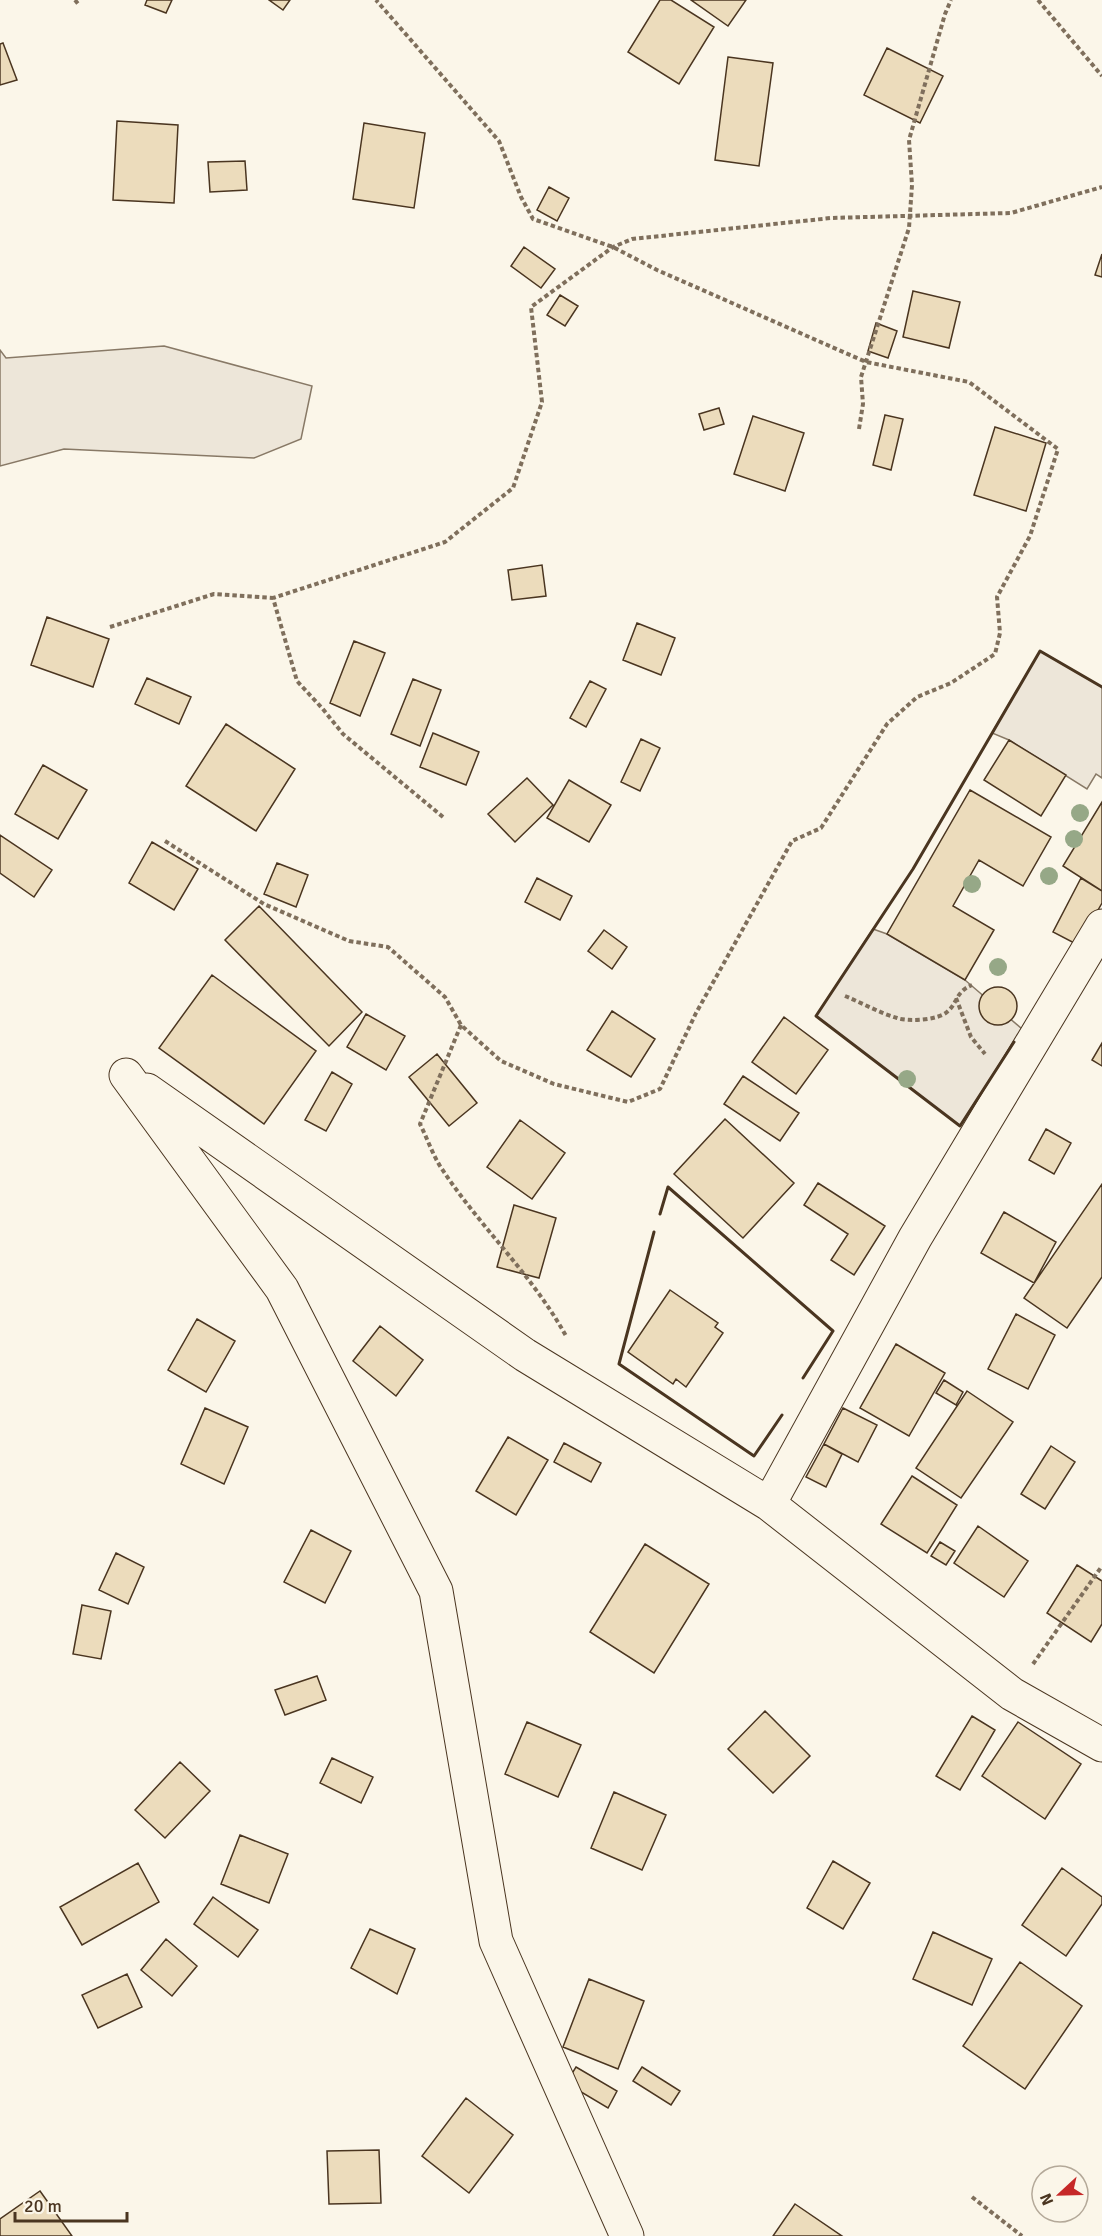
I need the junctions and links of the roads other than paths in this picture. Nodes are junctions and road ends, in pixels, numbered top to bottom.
1 (1102, 926) edge
2 (770, 1504) junction
3 (1102, 1745) edge
4 (627, 2236) edge

1 - 2 street
2 - 3 street
2 - 4 street

